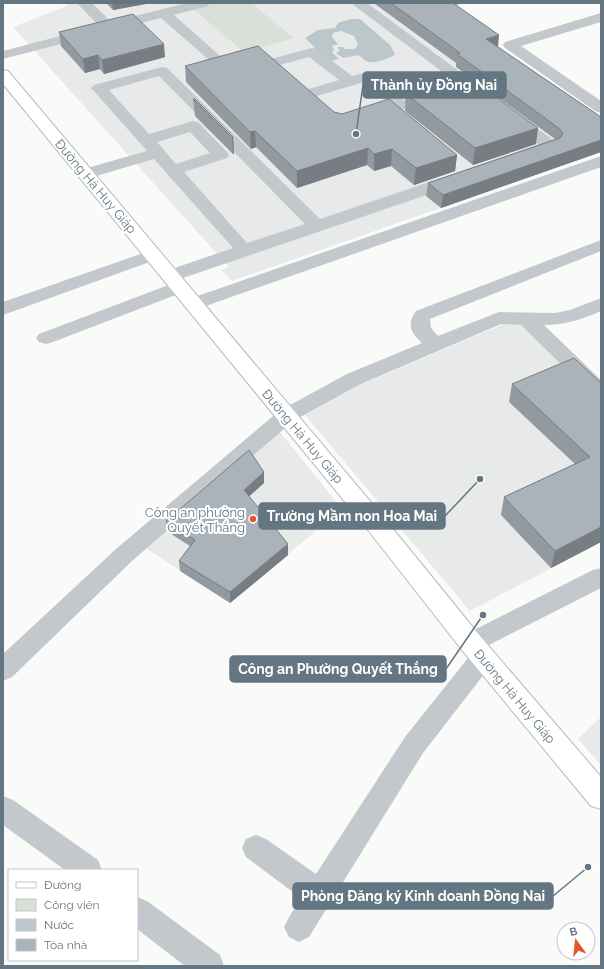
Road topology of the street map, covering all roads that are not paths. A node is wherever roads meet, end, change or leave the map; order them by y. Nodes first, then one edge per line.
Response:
1 (84, 3) edge
2 (203, 3) edge
3 (358, 3) edge
4 (164, 13) junction
5 (601, 17) edge
6 (108, 27) junction
7 (3, 55) edge
8 (208, 70) edge
9 (284, 73) edge
10 (3, 74) edge
11 (350, 82) junction
12 (295, 84) edge
13 (455, 88) junction
14 (307, 94) junction
15 (318, 104) edge
16 (601, 108) edge
17 (398, 111) junction
18 (355, 119) edge
19 (226, 134) junction
20 (146, 140) junction
21 (206, 140) junction
22 (158, 153) junction
23 (514, 158) edge
24 (601, 161) edge
25 (458, 164) dead end
26 (173, 170) junction
27 (86, 174) junction
28 (317, 226) junction
29 (601, 245) edge
30 (244, 250) junction
31 (152, 255) junction
32 (175, 281) junction
33 (474, 295) junction
34 (193, 304) junction
35 (601, 304) edge
36 (3, 309) edge
37 (499, 318) junction
38 (526, 318) junction
39 (46, 338) dead end
40 (435, 344) junction
41 (601, 392) edge
42 (286, 416) junction
43 (601, 577) edge
44 (477, 650) junction
45 (3, 670) edge
46 (601, 797) edge
47 (3, 809) edge
48 (256, 848) dead end
49 (87, 869) edge
50 (319, 894) junction
51 (138, 912) edge
52 (299, 927) dead end
53 (209, 966) edge

1 - 6 street
2 - 4 street
3 - 13 street
4 - 6 street
4 - 8 street
5 - 16 street
6 - 7 street
9 - 11 street
10 - 27 main road, Đường Hà Huy Giáp
11 - 14 street
11 - 17 street
12 - 14 street
13 - 17 street
13 - 23 street
14 - 15 street
17 - 18 street
19 - 20 street
19 - 21 street
19 - 28 street
20 - 21 street
20 - 22 street
21 - 26 street
22 - 26 street
22 - 27 street
24 - 34 street
25 - 28 street
26 - 30 street
27 - 31 main road, Đường Hà Huy Giáp
28 - 30 street
29 - 33 street
30 - 32 street
31 - 32 main road, Đường Hà Huy Giáp
31 - 36 street
32 - 34 main road, Đường Hà Huy Giáp
32 - 39 street
33 - 37 street
33 - 40 street
34 - 42 main road, Đường Hà Huy Giáp
35 - 38 street
37 - 38 street
37 - 40 street
38 - 41 street
40 - 42 street
42 - 44 main road, Đường Hà Huy Giáp
42 - 45 street
43 - 44 street
44 - 46 main road, Đường Hà Huy Giáp
44 - 50 street
47 - 49 street
48 - 50 street
50 - 52 street
51 - 53 street

